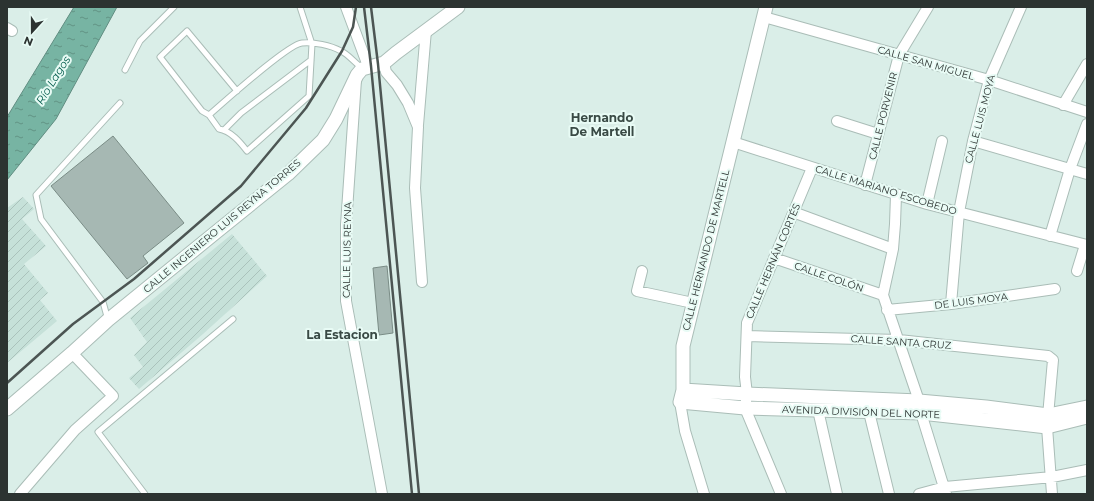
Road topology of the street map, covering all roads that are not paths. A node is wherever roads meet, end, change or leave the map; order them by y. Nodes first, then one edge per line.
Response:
1 (174, 7) edge
2 (300, 7) edge
3 (346, 7) edge
4 (458, 7) edge
5 (928, 7) edge
6 (1021, 7) edge
7 (765, 12) edge
8 (426, 30) junction
9 (312, 44) junction
10 (899, 55) junction
11 (311, 60) junction
12 (384, 63) junction
13 (1087, 64) edge
14 (125, 70) dead end
15 (362, 70) junction
16 (989, 80) junction
17 (237, 91) junction
18 (120, 103) dead end
19 (1063, 105) junction
20 (1087, 112) edge
21 (209, 115) junction
22 (837, 121) dead end
23 (1087, 124) edge
24 (418, 127) junction
25 (224, 130) junction
26 (878, 134) junction
27 (973, 140) junction
28 (942, 141) dead end
29 (733, 142) junction
30 (812, 168) junction
31 (1070, 169) junction
32 (1087, 174) edge
33 (866, 185) junction
34 (896, 195) junction
35 (927, 204) junction
36 (793, 212) junction
37 (959, 212) junction
38 (1050, 236) junction
39 (1086, 245) edge
40 (893, 248) junction
41 (774, 258) junction
42 (642, 271) dead end
43 (1077, 271) dead end
44 (422, 282) dead end
45 (1055, 289) dead end
46 (883, 295) junction
47 (693, 303) junction
48 (951, 304) junction
49 (887, 310) junction
50 (233, 319) dead end
51 (108, 320) junction
52 (747, 336) junction
53 (899, 340) junction
54 (72, 353) junction
55 (747, 394) junction
56 (682, 396) junction
57 (1087, 406) edge
58 (920, 407) junction
59 (745, 408) junction
60 (7, 409) edge
61 (818, 410) junction
62 (869, 412) junction
63 (1087, 417) edge
64 (1047, 421) junction
65 (1087, 470) edge
66 (1052, 477) junction
67 (946, 491) edge
68 (20, 494) edge
69 (145, 494) edge
70 (382, 494) edge
71 (704, 494) edge
72 (781, 494) edge
73 (837, 494) edge
74 (889, 494) edge
75 (919, 494) edge
76 (1052, 494) edge

1 - 14 lane
2 - 9 lane
3 - 15 street, CALLE LUIS REYNA
4 - 8 street
5 - 10 street, CALLE PORVENIR
6 - 16 street, CALLE LUIS MOYA
7 - 10 street, CALLE SAN MIGUEL
7 - 29 street, CALLE HERNANDO DE MARTELL
8 - 12 street
8 - 24 street
9 - 11 lane
9 - 15 lane
9 - 17 lane
10 - 16 street, CALLE SAN MIGUEL
10 - 26 street, CALLE PORVENIR
11 - 25 lane
11 - 25 lane
12 - 15 street
12 - 24 street
13 - 19 street
15 - 51 street, CALLE INGENIERO LUIS REYNA TORRES
15 - 70 street, CALLE LUIS REYNA
16 - 19 street, CALLE SAN MIGUEL
16 - 27 street, CALLE LUIS MOYA
17 - 21 lane
17 - 21 lane
18 - 51 lane
19 - 20 street, CALLE SAN MIGUEL
21 - 25 lane
22 - 26 street
23 - 31 street
24 - 44 street
26 - 33 street, CALLE PORVENIR
27 - 31 street
27 - 37 street, CALLE LUIS MOYA
28 - 35 street
29 - 30 street, CALLE MARIANO ESCOBEDO
29 - 47 street, CALLE HERNANDO DE MARTELL
30 - 33 street, CALLE MARIANO ESCOBEDO
30 - 36 street, CALLE HERNÁN CORTÉS
31 - 32 street
31 - 38 street
33 - 34 street, CALLE MARIANO ESCOBEDO
34 - 35 street, CALLE MARIANO ESCOBEDO
34 - 40 street
35 - 37 street, CALLE MARIANO ESCOBEDO
36 - 40 street
36 - 41 street, CALLE HERNÁN CORTÉS
37 - 38 street, CALLE MARIANO ESCOBEDO
37 - 48 street, CALLE LUIS MOYA
38 - 39 street, CALLE MARIANO ESCOBEDO
39 - 43 street
40 - 46 street
41 - 46 street, CALLE COLÓN
41 - 52 street, CALLE HERNÁN CORTÉS
42 - 47 street
45 - 48 street, DE LUIS MOYA
46 - 49 street
47 - 56 street, CALLE HERNANDO DE MARTELL
48 - 49 street, DE LUIS MOYA
49 - 53 street
50 - 69 lane
51 - 54 street, CALLE INGENIERO LUIS REYNA TORRES
52 - 53 street, CALLE SANTA CRUZ
52 - 55 street, CALLE HERNÁN CORTÉS
53 - 58 street
53 - 64 street, CALLE SANTA CRUZ
54 - 60 street, CALLE INGENIERO LUIS REYNA TORRES
54 - 68 street
55 - 56 street, AVENIDA DIVISIÓN DEL NORTE
55 - 58 street, AVENIDA DIVISIÓN DEL NORTE
55 - 59 street, CALLE HERNÁN CORTÉS
56 - 59 street, AVENIDA DIVISIÓN DEL NORTE
56 - 71 street, CALLE HERNANDO DE MARTELL
57 - 64 street, AVENIDA DIVISIÓN DEL NORTE
58 - 62 street, AVENIDA DIVISIÓN DEL NORTE
58 - 64 street, AVENIDA DIVISIÓN DEL NORTE
58 - 67 street
59 - 61 street, AVENIDA DIVISIÓN DEL NORTE
59 - 72 street
61 - 62 street, AVENIDA DIVISIÓN DEL NORTE
61 - 73 street
62 - 74 street
63 - 64 street, AVENIDA DIVISIÓN DEL NORTE
64 - 66 street
65 - 66 street
66 - 67 street
66 - 76 street
67 - 75 street

